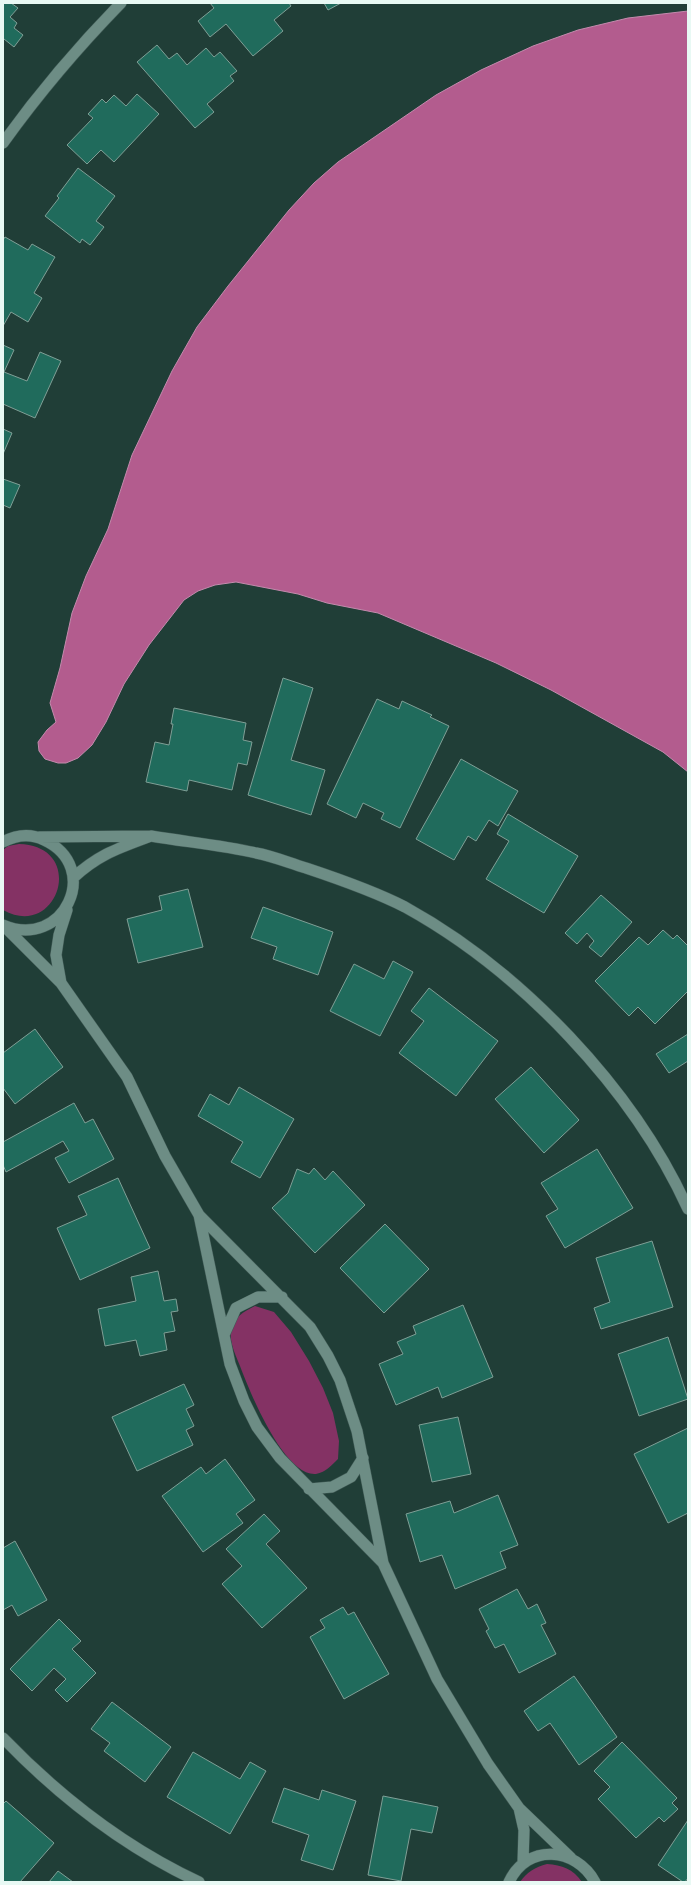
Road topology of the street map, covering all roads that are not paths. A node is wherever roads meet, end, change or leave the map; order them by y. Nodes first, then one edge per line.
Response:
1 (121, 3) edge
2 (3, 143) edge
3 (151, 836) junction
4 (39, 838) junction
5 (3, 841) edge
6 (73, 878) junction
7 (68, 905) junction
8 (3, 926) edge
9 (61, 983) junction
10 (688, 1209) edge
11 (199, 1215) junction
12 (282, 1298) junction
13 (224, 1335) junction
14 (363, 1458) junction
15 (309, 1489) junction
16 (383, 1563) junction
17 (3, 1738) edge
18 (518, 1808) junction
19 (571, 1858) junction
20 (523, 1863) junction
21 (199, 1882) edge
22 (509, 1882) edge
23 (595, 1882) edge

1 - 2 street
3 - 4 street
3 - 6 street
3 - 10 street
4 - 5 street
4 - 6 street
6 - 7 street
7 - 8 street
7 - 9 street
8 - 9 street
9 - 11 street
11 - 12 street
11 - 13 street
12 - 13 street
12 - 14 street
13 - 15 street
14 - 15 street
14 - 16 street
15 - 16 street
16 - 18 street
17 - 21 street
18 - 19 street
18 - 20 street
19 - 20 street
19 - 23 street
20 - 22 street

